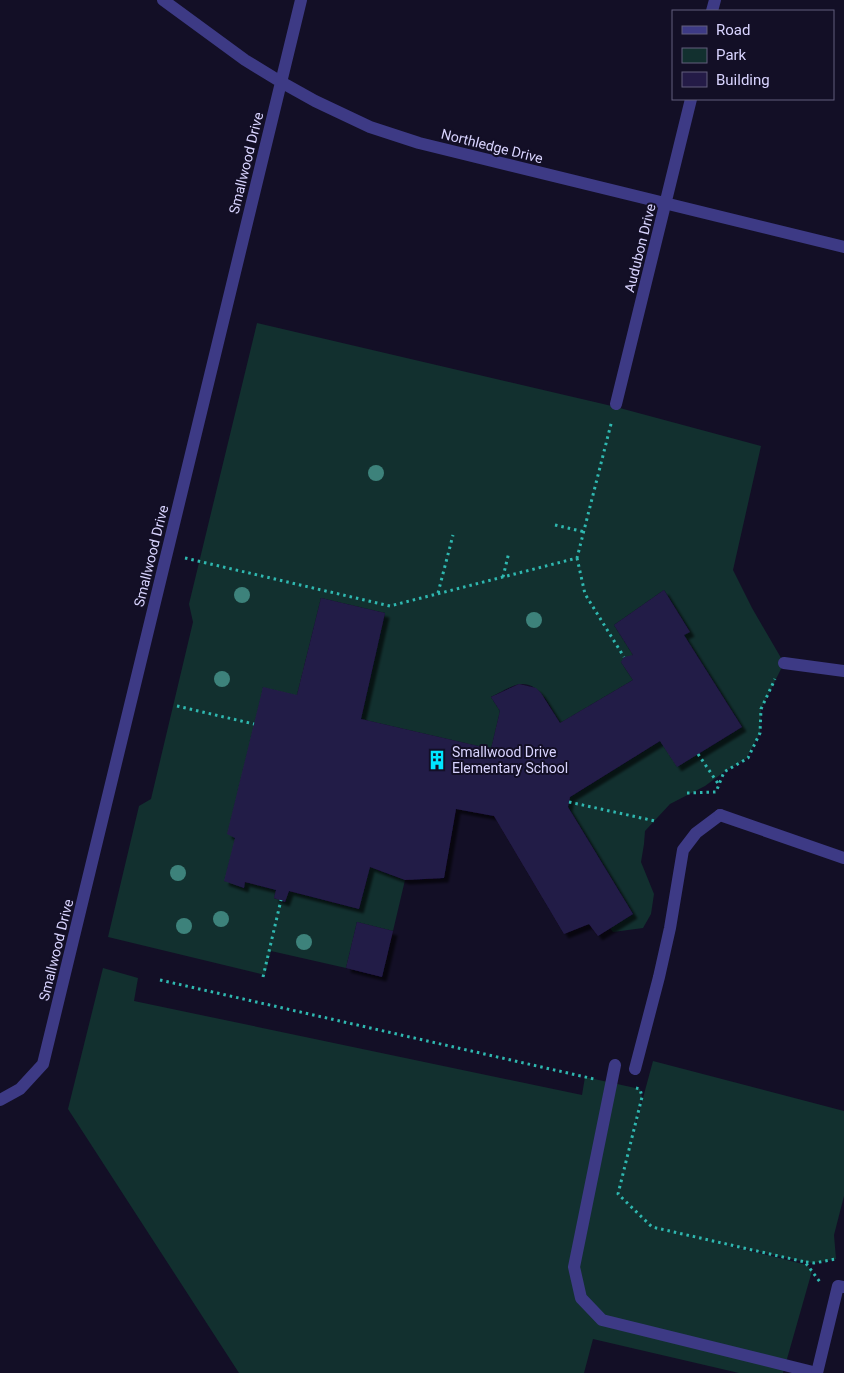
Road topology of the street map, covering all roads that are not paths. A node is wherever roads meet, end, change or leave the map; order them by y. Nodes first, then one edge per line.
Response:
1 (163, 0) edge
2 (301, 0) edge
3 (281, 82) junction
4 (692, 100) edge
5 (666, 204) junction
6 (844, 247) edge
7 (616, 404) road end
8 (784, 663) road end
9 (844, 671) edge
10 (844, 858) edge
11 (615, 1065) dead end
12 (635, 1069) dead end
13 (0, 1100) edge
14 (844, 1287) edge
15 (818, 1373) edge

1 - 3 street, Northledge Drive
2 - 3 street, Smallwood Drive
3 - 5 street, Northledge Drive
3 - 13 street, Smallwood Drive
4 - 5 street, Audubon Drive
5 - 6 street, Northledge Drive
5 - 7 street, Audubon Drive
8 - 9 street
10 - 12 street
11 - 15 street
14 - 15 street

